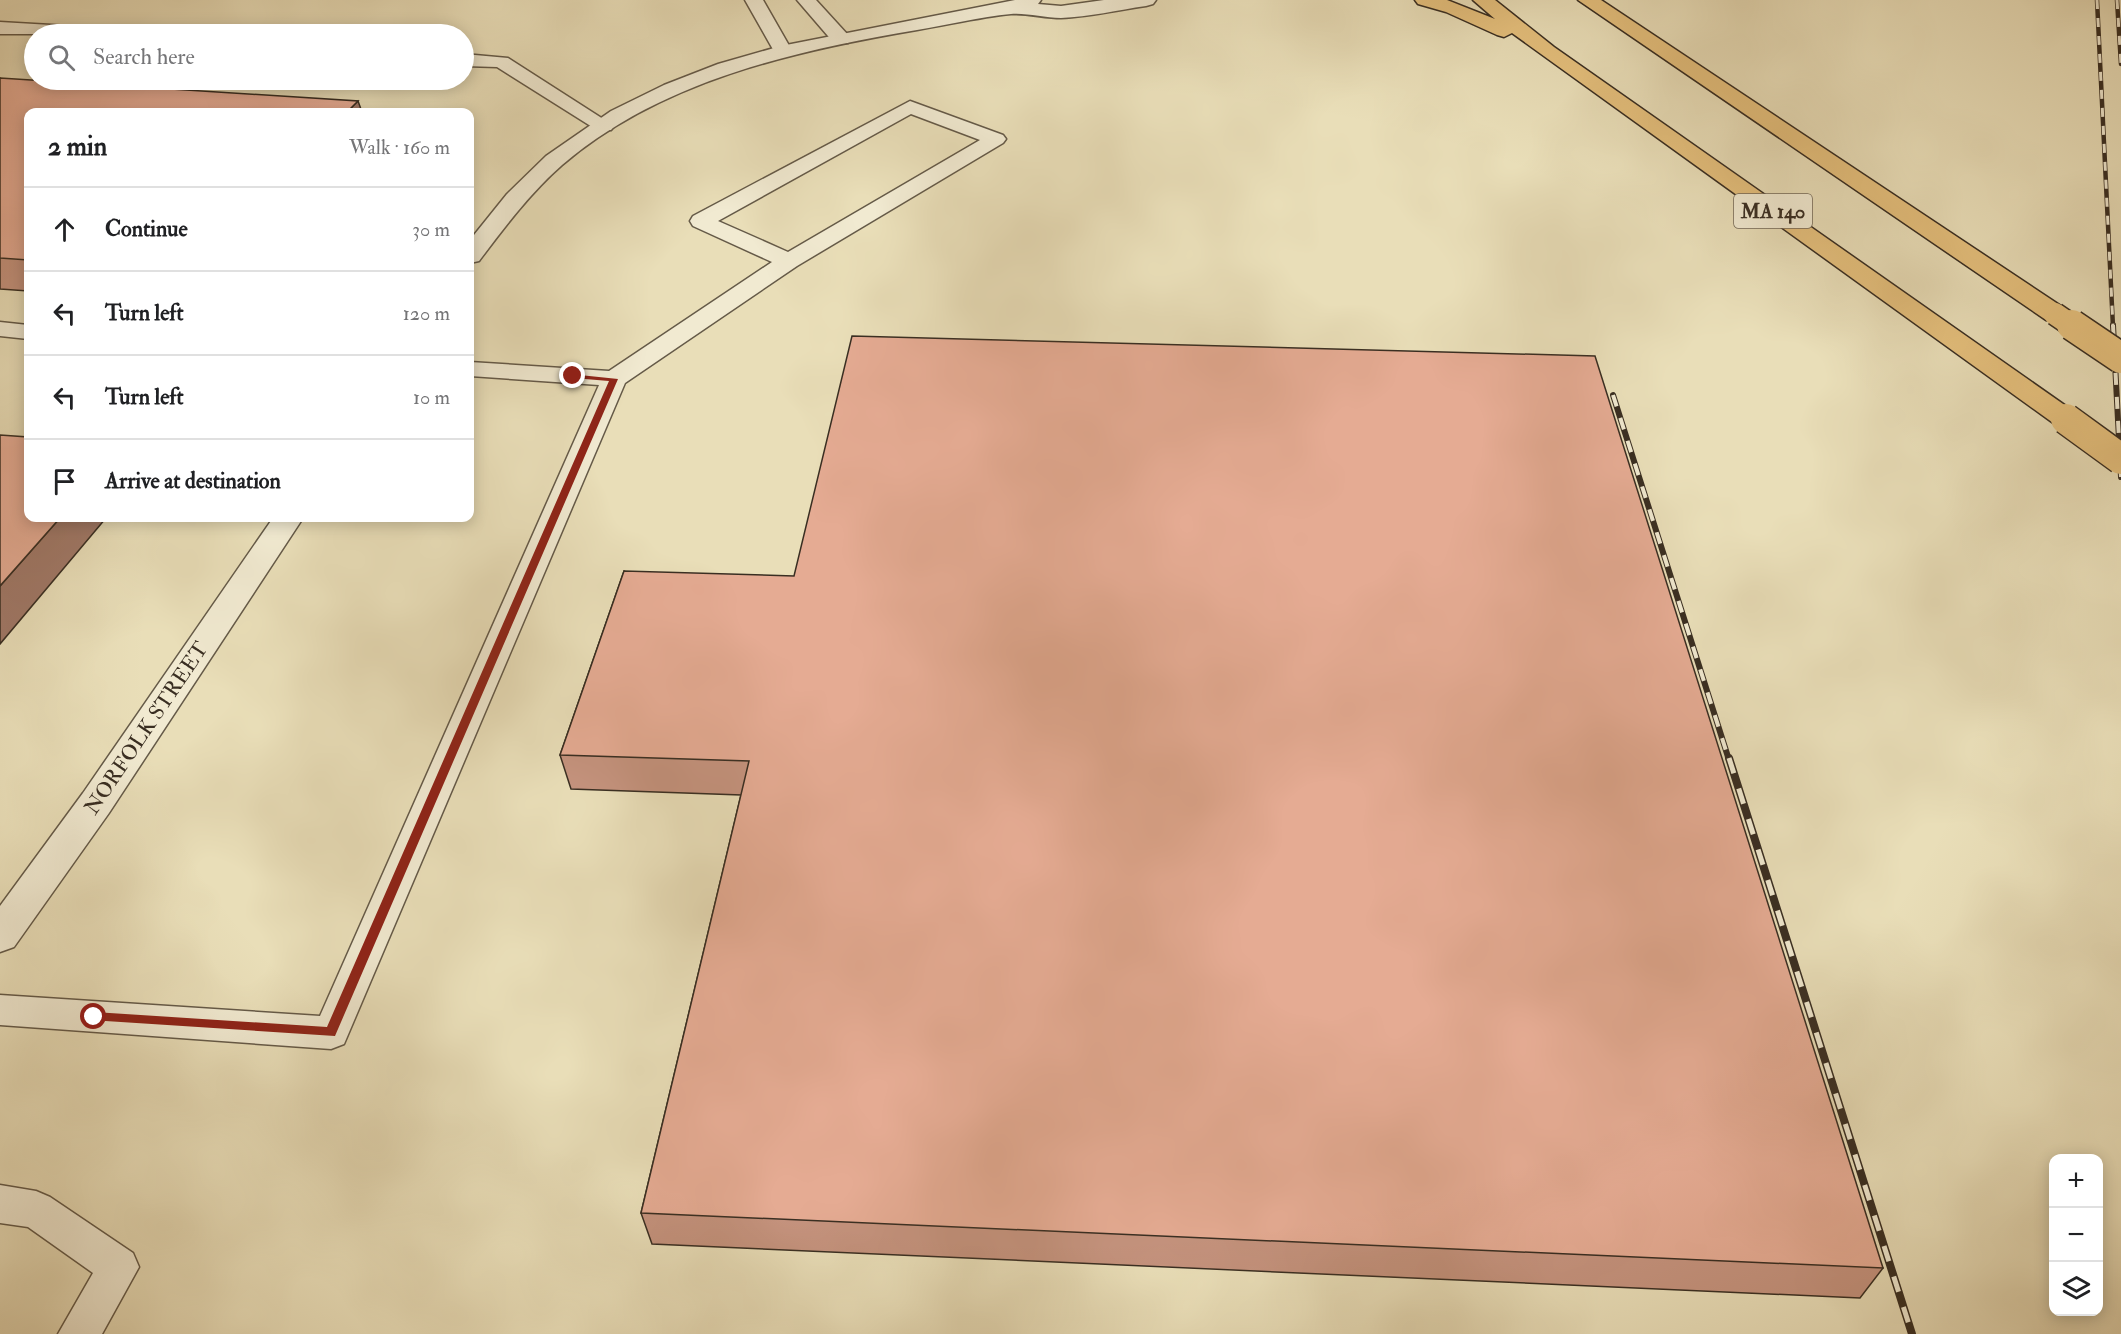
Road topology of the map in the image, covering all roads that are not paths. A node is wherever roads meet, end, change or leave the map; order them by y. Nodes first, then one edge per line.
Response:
1 (754, 0) edge
2 (806, 0) edge
3 (1146, 0) edge
4 (1425, 0) edge
5 (1483, 0) edge
6 (1588, 0) edge
7 (1022, 4) edge
8 (0, 28) edge
9 (24, 29) edge
10 (841, 39) junction
11 (782, 49) junction
12 (1547, 51) junction
13 (474, 61) edge
14 (604, 126) junction
15 (474, 251) edge
16 (789, 261) junction
17 (0, 329) edge
18 (24, 332) edge
19 (2121, 358) edge
20 (474, 369) edge
21 (614, 379) junction
22 (2121, 459) edge
23 (285, 522) edge
24 (0, 936) edge
25 (0, 1010) edge
26 (0, 1204) edge
27 (79, 1334) edge

1 - 11 lane
2 - 10 lane
3 - 7 street
4 - 12 highway
5 - 12 highway, MA 140
6 - 19 highway, bridge
7 - 10 street
8 - 9 lane
10 - 11 street
11 - 14 street
12 - 22 highway, MA 140, bridge
13 - 14 lane
14 - 15 street
16 - 16 lane
16 - 21 lane
17 - 18 lane
20 - 21 lane
21 - 25 lane
23 - 24 street, NORFOLK STREET
26 - 27 lane

